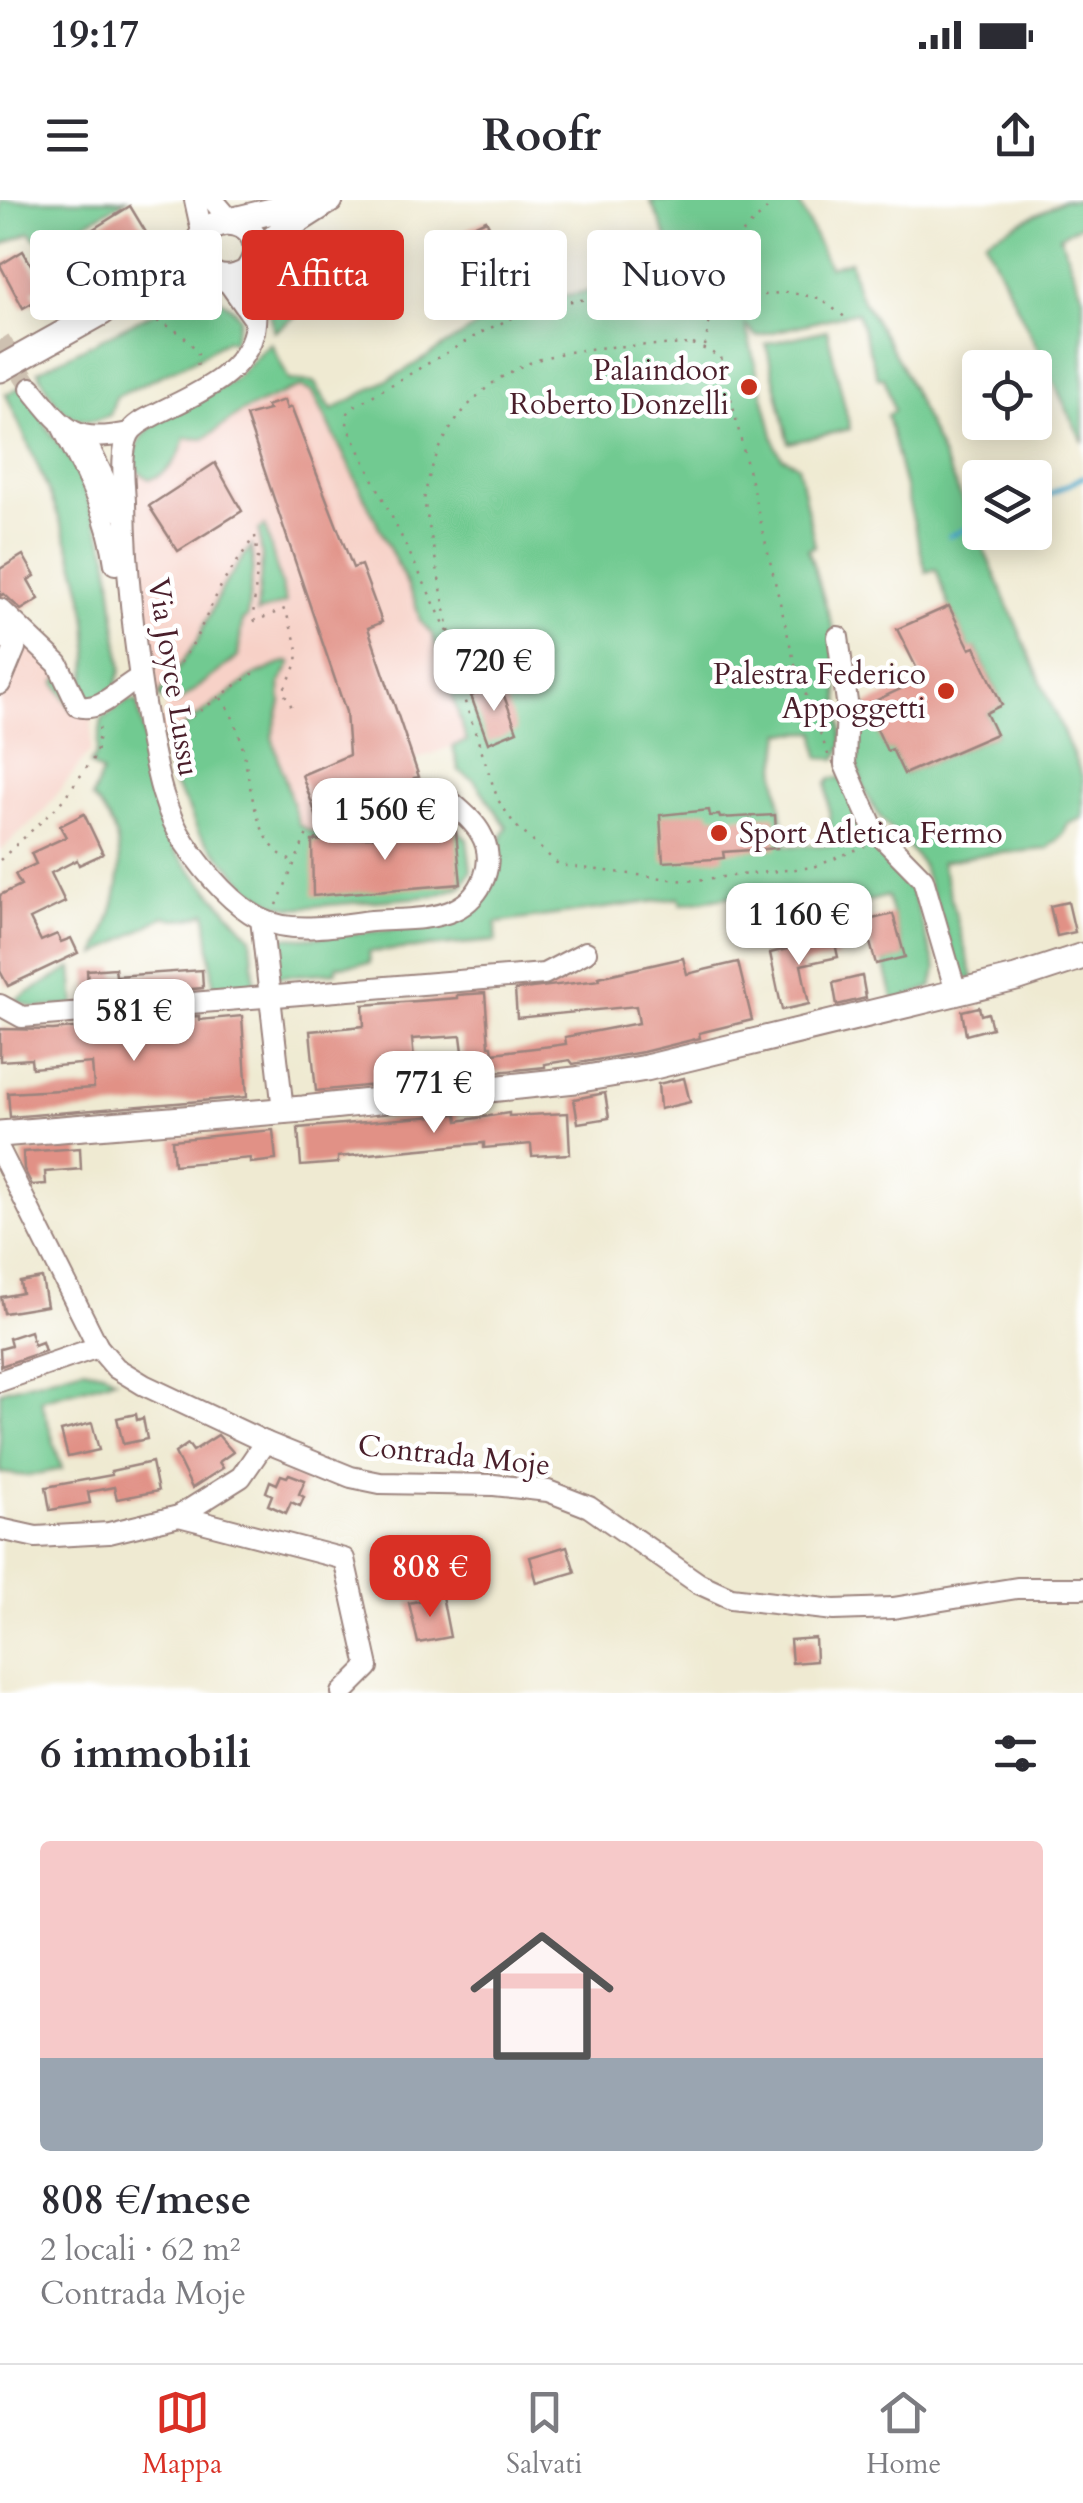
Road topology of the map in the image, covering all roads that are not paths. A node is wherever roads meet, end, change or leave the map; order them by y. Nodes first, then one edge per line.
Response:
1 (195, 200) edge
2 (298, 200) edge
3 (330, 200) edge
4 (225, 213) edge
5 (199, 230) edge
6 (206, 230) edge
7 (250, 230) edge
8 (283, 230) edge
9 (222, 282) edge
10 (242, 305) edge
11 (88, 320) edge
12 (255, 320) edge
13 (0, 369) edge
14 (32, 388) tunnel mouth
15 (69, 431) junction
16 (130, 433) junction
17 (125, 522) junction
18 (128, 603) junction
19 (0, 609) edge
20 (0, 628) edge
21 (838, 637) dead end
22 (148, 683) junction
23 (0, 684) edge
24 (450, 800) dead end
25 (269, 913) junction
26 (586, 952) dead end
27 (1083, 956) edge
28 (956, 992) junction
29 (269, 998) junction
30 (0, 1005) edge
31 (283, 1110) junction
32 (0, 1134) edge
33 (0, 1151) edge
34 (98, 1347) junction
35 (0, 1381) edge
36 (264, 1442) junction
37 (179, 1516) junction
38 (0, 1529) edge
39 (1083, 1588) edge
40 (342, 1693) edge

1 - 5 street
2 - 4 main road
3 - 8 main road
4 - 6 main road
4 - 7 main road
9 - 10 street
11 - 13 main road
12 - 16 street
14 - 15 street
15 - 16 street
15 - 17 street
15 - 18 street
16 - 17 street, Via Joyce Lussu
17 - 18 street, Via Joyce Lussu
18 - 22 street, Via Joyce Lussu
19 - 22 street
20 - 23 street
21 - 28 street
22 - 25 street, Via Joyce Lussu
24 - 25 street, Via Joyce Lussu
25 - 29 street
26 - 29 street
27 - 28 main road
28 - 31 main road
29 - 30 street
29 - 31 street
31 - 32 main road
33 - 34 street, Contrada Moje
34 - 35 street
34 - 36 street, Contrada Moje
36 - 37 street
36 - 39 street, Contrada Moje
37 - 38 street
37 - 40 street

